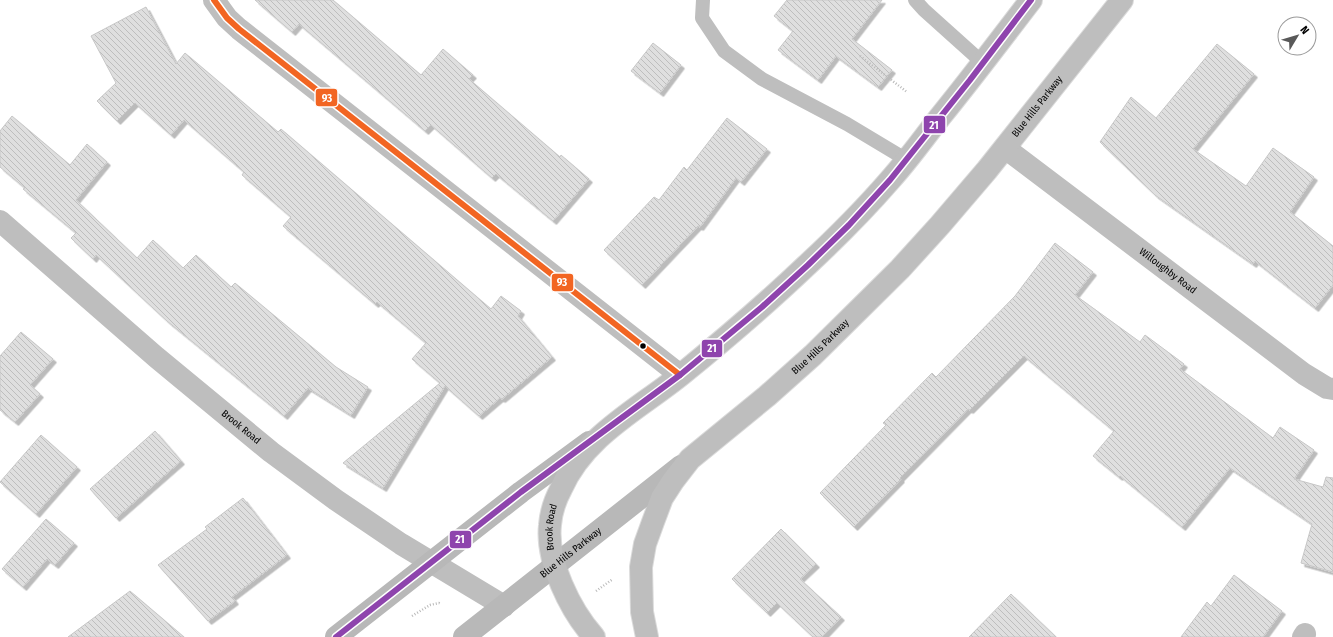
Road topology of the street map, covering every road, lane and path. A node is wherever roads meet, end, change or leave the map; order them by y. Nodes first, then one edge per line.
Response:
1 (214, 0) edge
2 (703, 0) edge
3 (915, 0) edge
4 (1031, 0) edge
5 (1122, 0) edge
6 (860, 56) dead end
7 (983, 63) junction
8 (907, 92) dead end
9 (1005, 148) junction
10 (907, 160) junction
11 (0, 220) edge
12 (680, 375) junction
13 (1333, 389) edge
14 (611, 426) junction
15 (690, 459) junction
16 (432, 562) junction
17 (555, 566) junction
18 (615, 578) dead end
19 (590, 594) dead end
20 (444, 605) dead end
21 (504, 606) junction
22 (408, 619) dead end
23 (336, 637) edge
24 (464, 637) edge
25 (594, 637) edge
26 (648, 637) edge

1 - 12 main road
2 - 10 lane
3 - 7 lane
4 - 7 main road
5 - 9 main road, Blue Hills Parkway
6 - 8 path
7 - 10 main road
9 - 13 main road, Willoughby Road
9 - 15 main road, Blue Hills Parkway
10 - 12 main road
11 - 16 main road, Brook Road
12 - 14 main road
14 - 16 main road
14 - 17 main road, Brook Road
15 - 17 main road, Blue Hills Parkway
15 - 26 main road
16 - 21 main road, Brook Road
16 - 23 main road
17 - 21 main road, Blue Hills Parkway
17 - 25 main road, Brook Road
18 - 19 path
20 - 22 path
21 - 24 main road, Blue Hills Parkway

